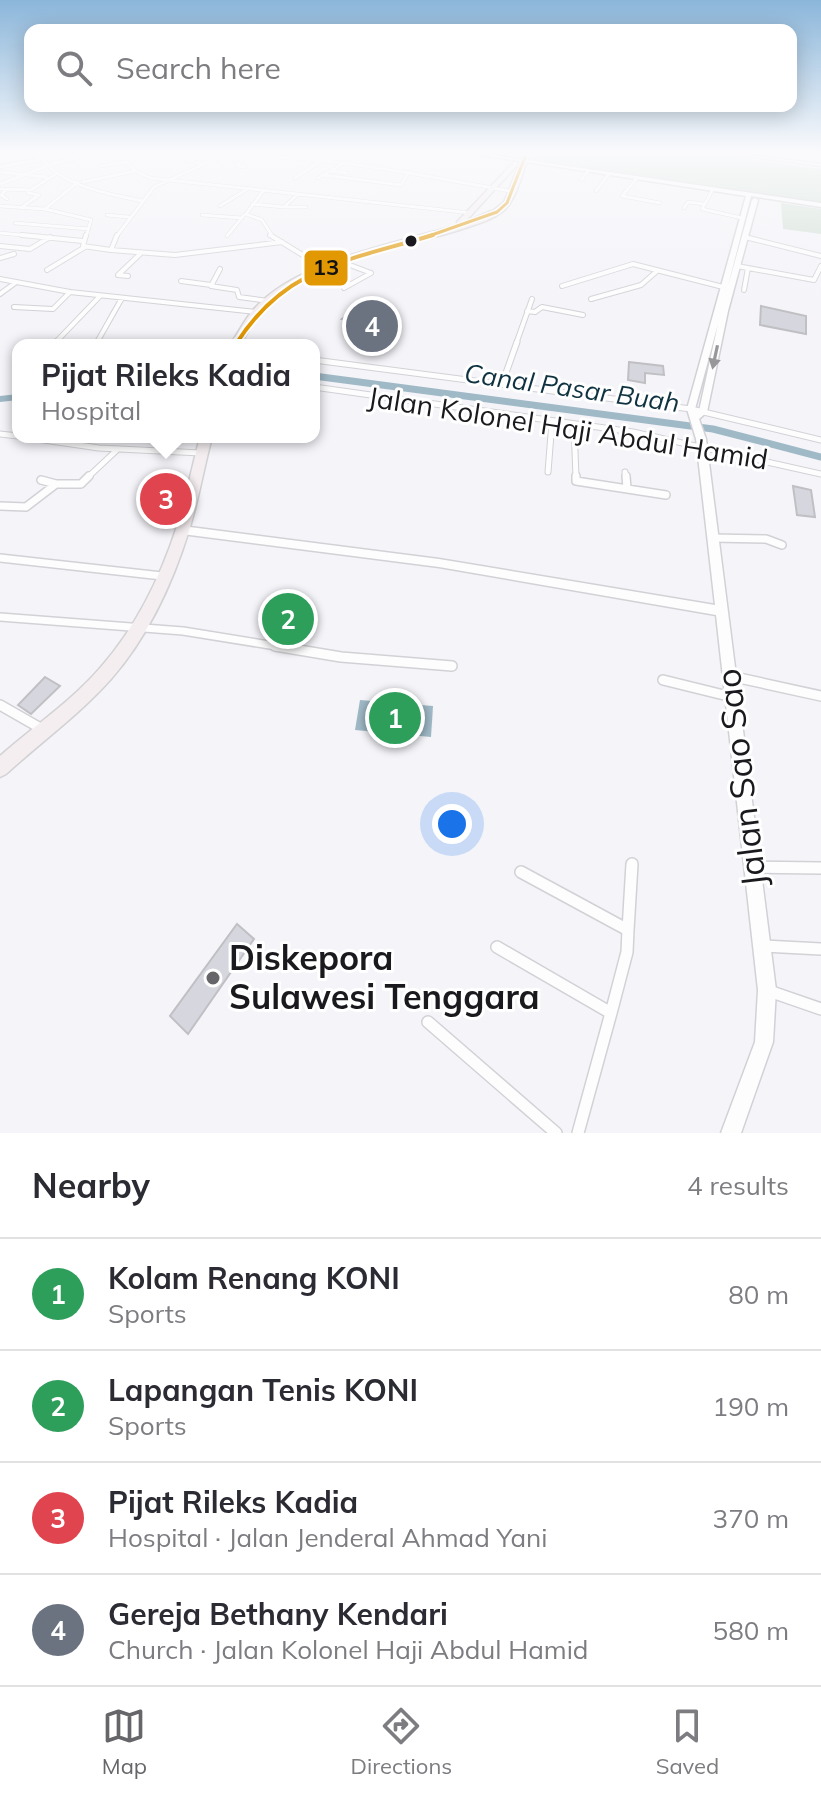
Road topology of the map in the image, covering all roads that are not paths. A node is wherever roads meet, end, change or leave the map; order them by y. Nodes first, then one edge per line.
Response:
1 (704, 204) edge
2 (25, 205) edge
3 (50, 205) edge
4 (139, 205) edge
5 (251, 205) edge
6 (262, 205) edge
7 (287, 205) edge
8 (412, 205) edge
9 (479, 205) edge
10 (505, 205) edge
11 (686, 205) edge
12 (748, 205) edge
13 (750, 205) edge
14 (0, 206) edge
15 (22, 207) junction
16 (285, 207) junction
17 (306, 207) dead end
18 (684, 208) dead end
19 (45, 209) junction
20 (107, 215) dead end
21 (202, 215) dead end
22 (244, 216) junction
23 (128, 217) junction
24 (742, 218) junction
25 (465, 219) junction
26 (15, 223) dead end
27 (89, 229) junction
28 (1, 234) edge
29 (227, 236) dead end
30 (51, 237) junction
31 (745, 237) junction
32 (282, 242) junction
33 (84, 244) junction
34 (0, 246) edge
35 (111, 250) junction
36 (141, 253) junction
37 (14, 254) dead end
38 (821, 256) edge
39 (0, 258) edge
40 (342, 262) junction
41 (737, 266) junction
42 (821, 266) edge
43 (324, 268) junction
44 (748, 268) junction
45 (220, 269) dead end
46 (47, 270) dead end
47 (657, 271) junction
48 (128, 276) dead end
49 (814, 280) junction
50 (1, 281) edge
51 (181, 281) dead end
52 (821, 282) edge
53 (15, 283) junction
54 (211, 285) junction
55 (562, 286) dead end
56 (723, 287) junction
57 (344, 288) dead end
58 (744, 290) dead end
59 (70, 292) junction
60 (0, 294) edge
61 (100, 296) junction
62 (122, 298) junction
63 (532, 299) dead end
64 (591, 299) dead end
65 (268, 301) junction
66 (14, 307) dead end
67 (527, 311) junction
68 (256, 312) junction
69 (583, 315) dead end
70 (512, 318) dead end
71 (524, 319) junction
72 (59, 339) edge
73 (98, 339) edge
74 (238, 339) edge
75 (320, 361) edge
76 (502, 384) junction
77 (320, 388) edge
78 (697, 413) junction
79 (552, 421) junction
80 (574, 424) junction
81 (821, 440) edge
82 (701, 442) junction
83 (77, 443) edge
84 (204, 443) edge
85 (118, 449) junction
86 (201, 453) junction
87 (548, 472) dead end
88 (625, 472) dead end
89 (821, 474) edge
90 (41, 480) dead end
91 (56, 484) junction
92 (627, 488) junction
93 (666, 495) dead end
94 (0, 506) edge
95 (182, 530) junction
96 (713, 538) junction
97 (782, 545) dead end
98 (0, 558) edge
99 (162, 576) junction
100 (720, 611) junction
101 (0, 617) edge
102 (137, 627) junction
103 (452, 666) dead end
104 (730, 676) junction
105 (663, 680) dead end
106 (821, 696) edge
107 (732, 697) junction
108 (0, 705) edge
109 (42, 729) junction
110 (0, 768) edge
111 (632, 864) dead end
112 (750, 867) junction
113 (821, 868) edge
114 (521, 872) dead end
115 (628, 930) junction
116 (762, 946) junction
117 (497, 947) dead end
118 (821, 949) edge
119 (767, 990) junction
120 (821, 1009) edge
121 (611, 1013) junction
122 (428, 1022) dead end
123 (556, 1133) edge
124 (578, 1133) edge
125 (731, 1133) edge

1 - 24 street
2 - 15 street
3 - 19 street
4 - 23 street
5 - 22 street
6 - 16 street
7 - 16 street
8 - 25 street
9 - 25 highway
10 - 25 highway
11 - 18 street
12 - 24 street, Jalan Sao Sao
13 - 31 street, Jalan Sao Sao
14 - 15 street
15 - 19 street
16 - 17 street
19 - 27 street
20 - 23 street
21 - 22 street
22 - 29 street
22 - 32 street
23 - 35 street
24 - 56 street, Jalan Sao Sao
25 - 40 highway
26 - 27 street
27 - 33 street
28 - 30 street
30 - 33 street
30 - 34 street
31 - 38 street
31 - 41 street, Jalan Sao Sao
32 - 36 street
32 - 43 street
33 - 35 street
33 - 46 street
35 - 36 street
36 - 48 street
37 - 39 street
40 - 43 highway
40 - 57 street
41 - 44 street
41 -> 78 street, Jalan Sao Sao
42 - 49 street
43 - 65 highway
44 - 49 street
44 - 58 street
45 - 54 street
47 - 55 street
47 - 56 street
47 - 64 street
49 - 52 street
50 - 53 street
51 - 54 street
53 - 59 street
53 - 60 street
54 - 65 street
56 - 78 street, Jalan Sao Sao
59 - 61 street
59 - 66 street
61 - 62 street
61 - 72 street
62 - 68 street
62 - 73 street
63 - 67 street
65 - 68 highway
67 - 69 street
67 - 71 street
68 - 74 highway
70 - 71 street
71 - 76 street
75 - 76 street
76 - 78 street
77 - 79 street, Jalan Kolonel Haji Abdul Hamid
78 - 81 street
78 - 82 street, Jalan Sao Sao
79 - 80 street, Jalan Kolonel Haji Abdul Hamid
79 - 87 street
80 - 82 street, Jalan Kolonel Haji Abdul Hamid
80 - 92 street
82 - 89 street, Jalan Kolonel Haji Abdul Hamid
82 - 96 street, Jalan Sao Sao
83 - 85 street
84 - 86 highway
85 - 86 street
85 - 91 street
86 - 95 highway
88 - 92 street
90 - 91 street
91 - 94 street
92 - 93 street
95 - 99 highway
95 - 100 street
96 - 97 street
96 - 100 street, Jalan Sao Sao
98 - 99 street
99 - 102 highway
100 - 104 street, Jalan Sao Sao
101 - 102 street
102 - 103 street
102 - 109 highway
104 - 106 street
104 - 107 street, Jalan Sao Sao
105 - 107 street
107 - 112 street, Jalan Sao Sao
108 - 109 street
109 - 110 highway
111 - 115 street
112 - 113 street
112 - 116 street, Jalan Sao Sao
114 - 115 street
115 - 121 street
116 - 118 street
116 - 119 street, Jalan Sao Sao
117 - 121 street
119 - 120 street
119 - 125 street, Jalan Sao Sao
121 - 124 street
122 - 123 street

